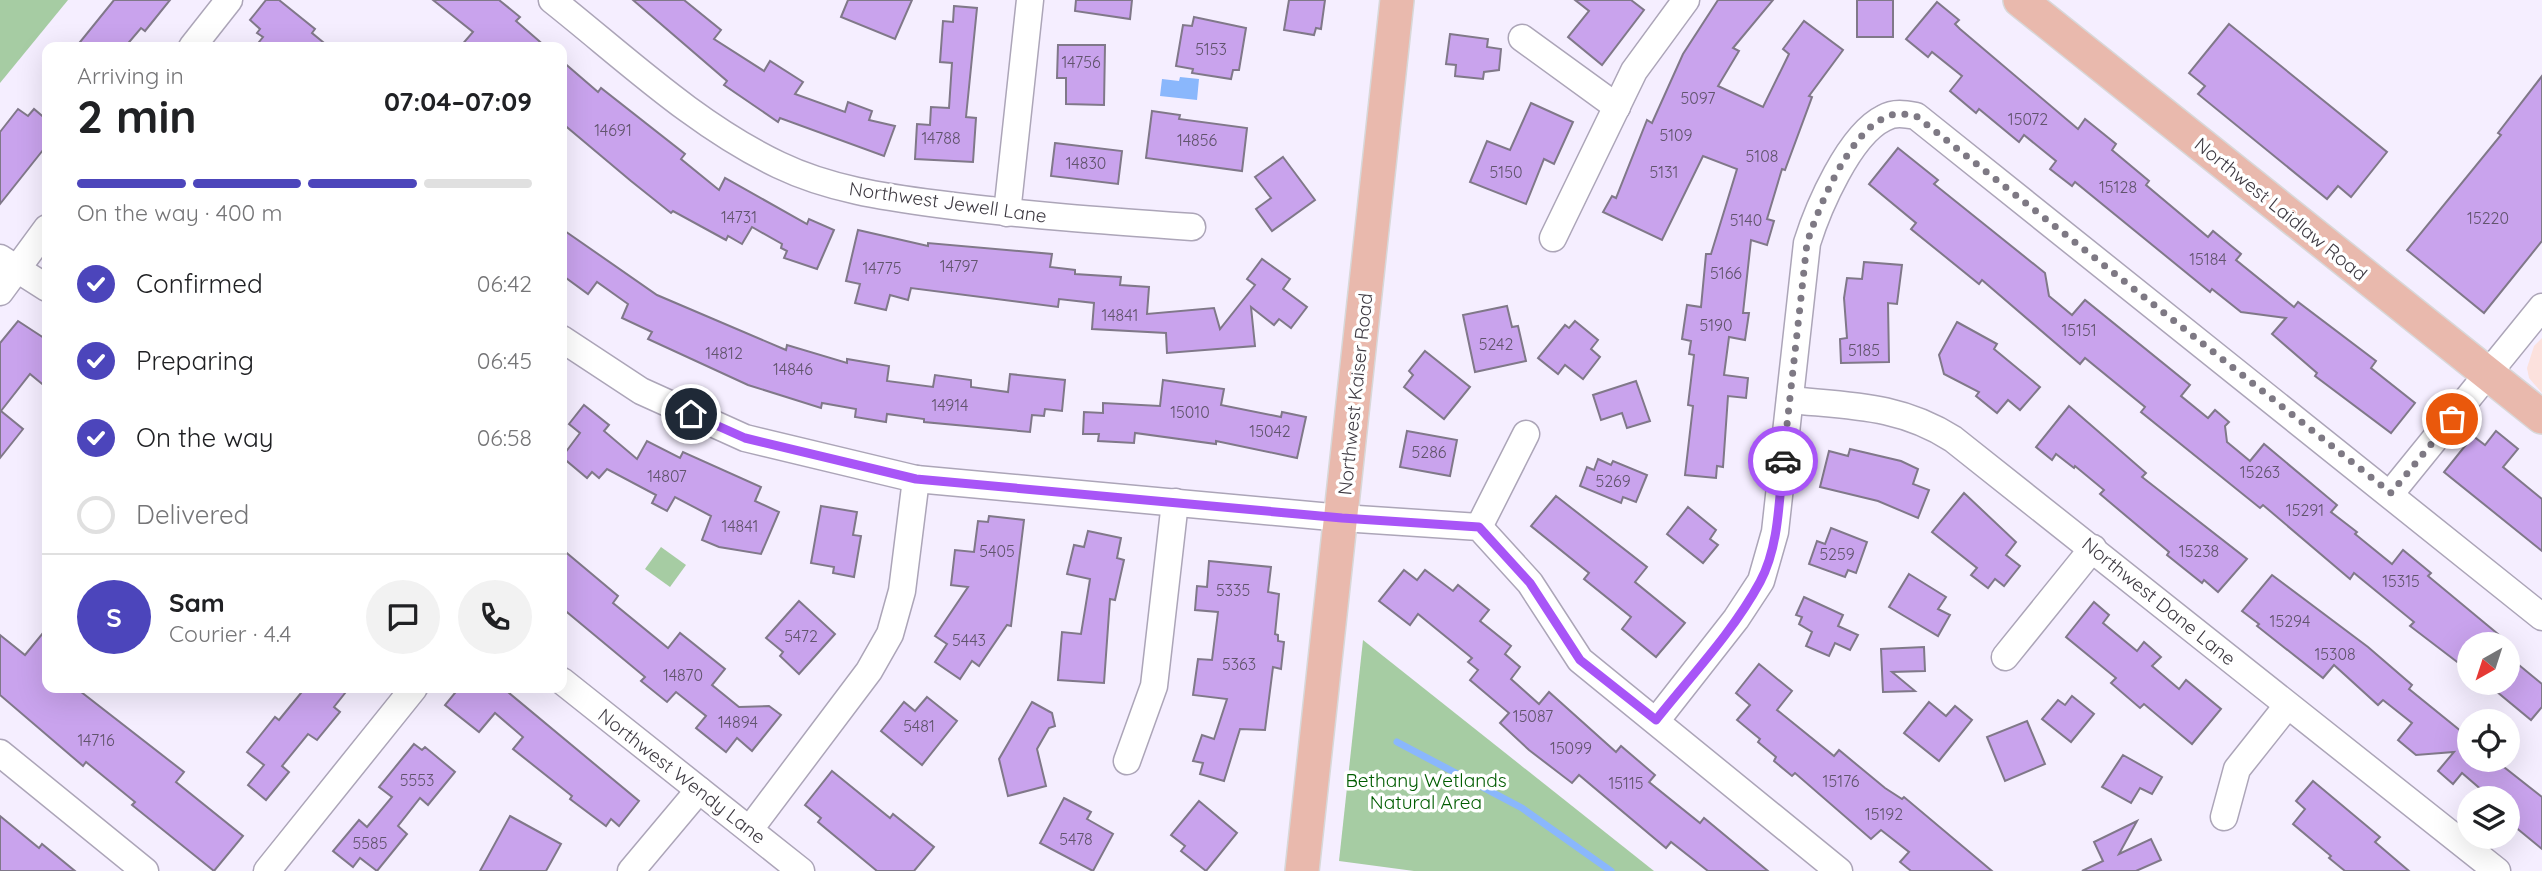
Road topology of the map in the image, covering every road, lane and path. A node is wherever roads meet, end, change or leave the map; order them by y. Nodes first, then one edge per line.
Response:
1 (229, 0) edge
2 (552, 0) edge
3 (1030, 0) edge
4 (1397, 0) edge
5 (1686, 0) edge
6 (2020, 0) edge
7 (1522, 38) dead end
8 (198, 42) edge
9 (1616, 107) junction
10 (1007, 214) junction
11 (1192, 227) dead end
12 (42, 232) edge
13 (1553, 238) dead end
14 (8, 263) edge
15 (42, 285) edge
16 (0, 292) edge
17 (2542, 307) edge
18 (567, 343) edge
19 (2488, 374) junction
20 (1790, 400) junction
21 (2542, 417) edge
22 (1526, 434) dead end
23 (916, 479) junction
24 (2391, 493) junction
25 (1175, 502) junction
26 (1342, 518) junction
27 (1479, 527) junction
28 (2093, 548) junction
29 (2542, 617) edge
30 (2005, 657) dead end
31 (567, 685) edge
32 (410, 693) edge
33 (2287, 706) junction
34 (1656, 720) junction
35 (0, 753) edge
36 (1127, 761) dead end
37 (699, 790) junction
38 (2224, 817) dead end
39 (750, 829) junction
40 (145, 871) edge
41 (267, 871) edge
42 (631, 871) edge
43 (802, 871) edge
44 (1302, 871) edge
45 (1839, 871) edge
46 (2497, 871) edge

1 - 8 street
2 - 10 street, Northwest Jewell Lane
3 - 10 street
4 - 26 main road, Northwest Kaiser Road
5 - 9 street
6 - 19 main road, Northwest Laidlaw Road
7 - 9 street
9 - 13 street
10 - 11 street, Northwest Jewell Lane
12 - 14 street
14 - 15 street
14 - 16 street
17 - 19 street
18 - 23 street
19 - 21 main road, Northwest Laidlaw Road
19 - 24 street
20 - 24 street
20 - 28 street, Northwest Dane Lane
20 - 34 street
22 - 27 street
23 - 25 street
23 - 39 street
24 - 29 street
25 - 26 street
25 - 36 street
26 - 27 street
26 - 44 main road, Northwest Kaiser Road
27 - 34 street
28 - 30 street
28 - 33 street, Northwest Dane Lane
31 - 37 street, Northwest Wendy Lane
32 - 41 street
33 - 38 street
33 - 46 street, Northwest Dane Lane
34 - 45 street
35 - 40 street
37 - 39 street, Northwest Wendy Lane
37 - 42 street
39 - 43 street, Northwest Wendy Lane

